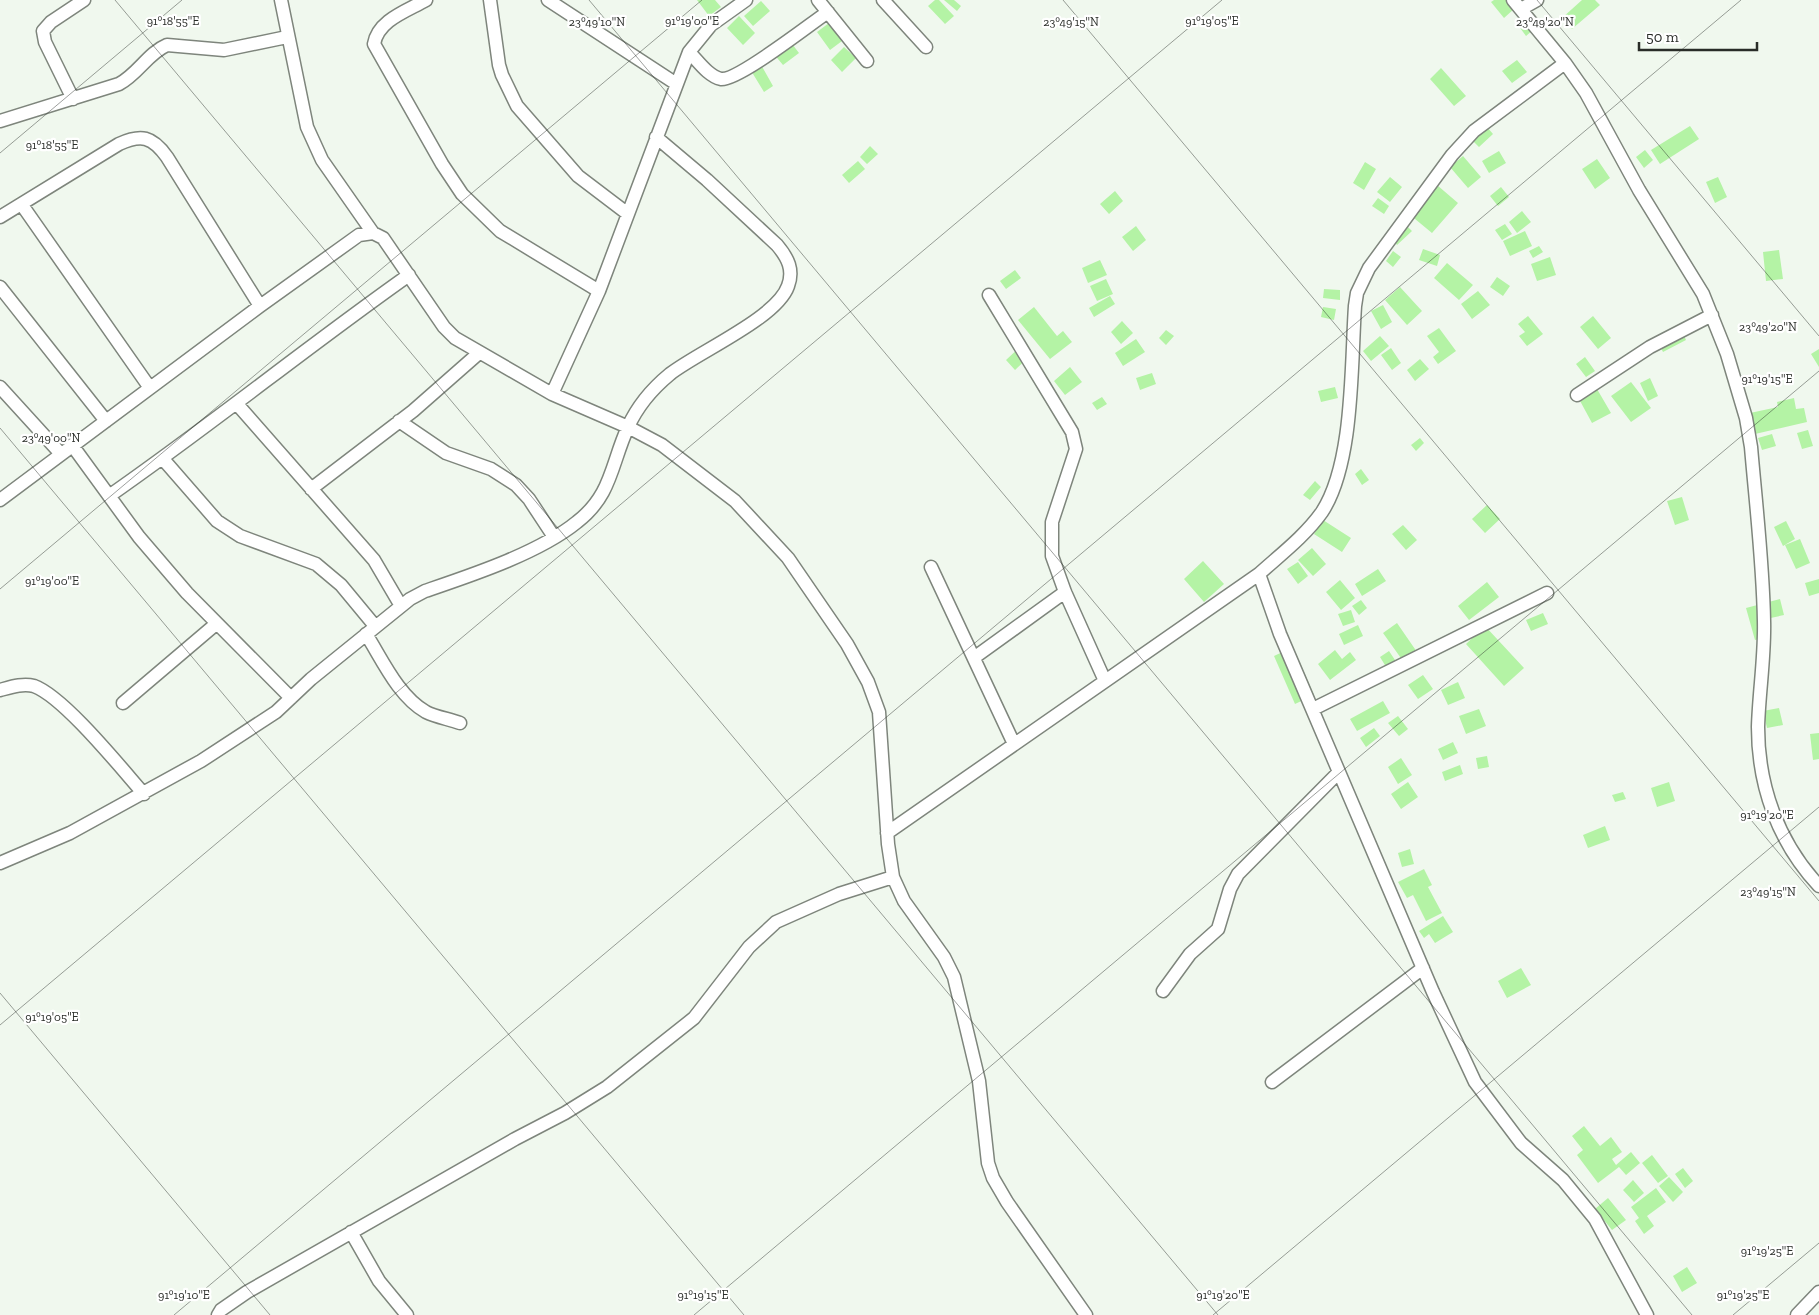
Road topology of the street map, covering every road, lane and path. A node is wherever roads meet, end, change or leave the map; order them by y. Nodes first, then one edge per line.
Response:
1 (84, 0) edge
2 (281, 0) edge
3 (426, 0) edge
4 (490, 0) edge
5 (548, 0) edge
6 (746, 0) edge
7 (818, 0) edge
8 (883, 0) edge
9 (1537, 0) edge
10 (1517, 5) edge
11 (828, 12) junction
12 (287, 37) junction
13 (926, 47) dead end
14 (689, 52) junction
15 (867, 62) dead end
16 (1565, 63) junction
17 (675, 83) junction
18 (73, 98) junction
19 (0, 121) edge
20 (656, 137) junction
21 (22, 205) junction
22 (628, 214) junction
23 (0, 218) edge
24 (373, 233) junction
25 (408, 275) junction
26 (0, 287) edge
27 (599, 290) junction
28 (989, 295) dead end
29 (260, 306) junction
30 (1712, 316) junction
31 (479, 353) junction
32 (0, 387) edge
33 (150, 388) junction
34 (552, 394) junction
35 (1577, 395) dead end
36 (237, 404) junction
37 (106, 421) junction
38 (399, 421) junction
39 (628, 427) junction
40 (72, 445) junction
41 (61, 454) junction
42 (163, 459) junction
43 (310, 489) junction
44 (109, 496) junction
45 (0, 500) edge
46 (554, 537) junction
47 (931, 567) dead end
48 (1259, 574) junction
49 (1065, 592) junction
50 (1547, 593) dead end
51 (401, 606) junction
52 (216, 624) junction
53 (370, 630) junction
54 (975, 657) junction
55 (1106, 681) junction
56 (0, 690) edge
57 (291, 698) junction
58 (123, 703) dead end
59 (1313, 709) junction
60 (460, 723) dead end
61 (1014, 744) junction
62 (1339, 772) junction
63 (144, 794) junction
64 (887, 832) junction
65 (1, 860) edge
66 (893, 877) junction
67 (1819, 886) edge
68 (1423, 968) junction
69 (1163, 992) dead end
70 (1272, 1082) dead end
71 (351, 1232) junction
72 (1816, 1301) edge
73 (218, 1315) edge
74 (407, 1315) edge
75 (1086, 1315) edge
76 (1647, 1315) edge
77 (1797, 1315) edge

1 - 18 street
2 - 12 street
3 - 27 street
4 - 22 street
5 - 17 street
6 - 14 street
7 - 11 street
8 - 13 street
9 - 10 street
10 - 16 street
11 - 14 street
11 - 15 street
12 - 18 street
12 - 24 street
14 - 17 street
16 - 30 street
16 - 48 street
17 - 20 street
18 - 19 street
20 - 22 street
20 - 39 street
21 - 23 street
21 - 29 street
21 - 33 street
22 - 27 street
24 - 25 street
24 - 29 street
25 - 31 street
25 - 36 street
26 - 37 street
27 - 34 street
28 - 49 street
29 - 33 street
30 - 35 street
30 - 67 street
31 - 34 street
31 - 38 street
32 - 41 street
33 - 37 street
34 - 39 street
36 - 42 street
36 - 43 street
37 - 40 street
38 - 43 street
38 - 46 street
39 - 46 street
39 - 64 street
40 - 41 street
40 - 44 street
41 - 45 street
42 - 44 street
42 - 53 street
43 - 51 street
44 - 52 street
46 - 51 street
47 - 54 street
48 - 55 street
48 - 59 street
49 - 54 street
49 - 55 street
50 - 59 street
51 - 53 street
52 - 57 street
52 - 58 street
53 - 57 street
53 - 60 street
54 - 61 street
55 - 61 street
56 - 63 street
57 - 63 street
59 - 62 street
61 - 64 street
62 - 68 street
62 - 69 street
63 - 65 street
64 - 66 street
66 - 71 street
66 - 75 street
68 - 70 street
68 - 76 street
71 - 73 street
71 - 74 street
72 - 77 street

